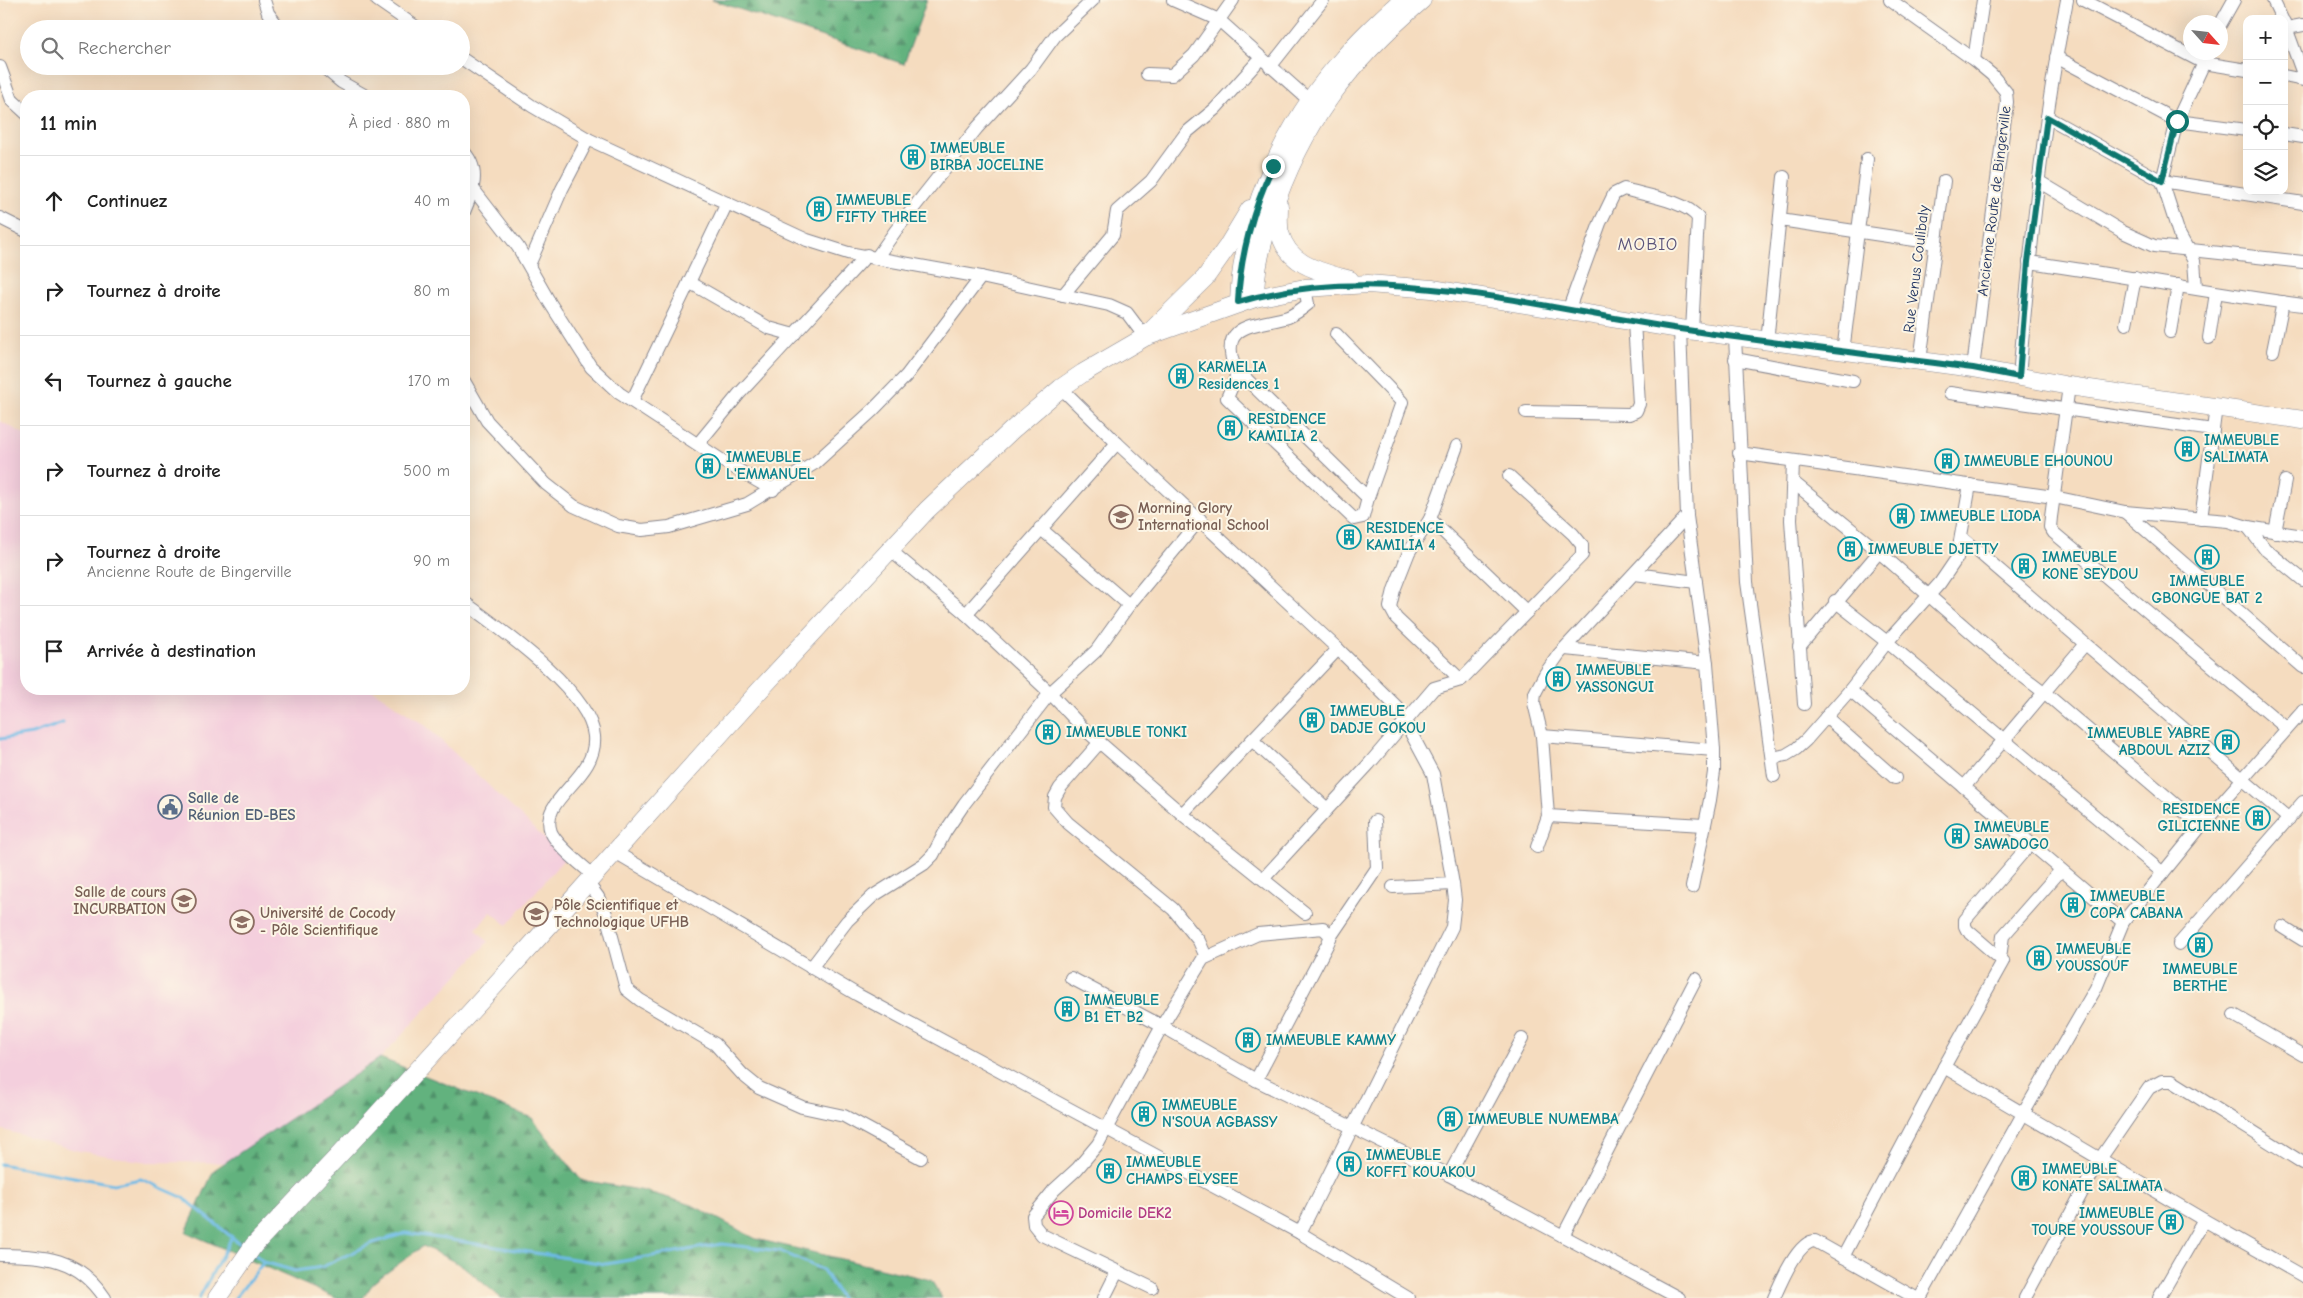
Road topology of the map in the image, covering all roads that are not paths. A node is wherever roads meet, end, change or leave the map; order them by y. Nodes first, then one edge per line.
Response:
1 (264, 0) edge
2 (377, 0) edge
3 (1093, 0) edge
4 (1173, 0) edge
5 (1233, 0) edge
6 (1323, 0) edge
7 (1402, 0) edge
8 (1422, 0) edge
9 (1890, 0) edge
10 (1983, 0) edge
11 (2067, 0) edge
12 (2083, 0) edge
13 (2234, 0) edge
14 (2273, 0) edge
15 (2226, 15) edge
16 (2281, 15) edge
17 (273, 20) edge
18 (406, 20) edge
19 (1219, 20) junction
20 (2288, 23) edge
21 (2303, 25) edge
22 (2288, 32) edge
23 (2183, 47) edge
24 (2056, 57) junction
25 (1974, 60) junction
26 (2205, 60) edge
27 (2213, 60) edge
28 (1266, 62) junction
29 (470, 64) edge
30 (0, 67) edge
31 (2243, 69) edge
32 (1147, 74) dead end
33 (2303, 74) edge
34 (333, 75) edge
35 (2288, 77) edge
36 (2303, 80) edge
37 (355, 90) edge
38 (1310, 101) junction
39 (20, 107) edge
40 (2047, 117) junction
41 (2177, 121) junction
42 (2243, 129) edge
43 (2288, 135) edge
44 (2303, 137) edge
45 (588, 139) junction
46 (470, 159) edge
47 (1867, 159) dead end
48 (1784, 177) dead end
49 (1944, 181) dead end
50 (2038, 181) junction
51 (2162, 181) junction
52 (1271, 188) junction
53 (474, 190) junction
54 (470, 199) edge
55 (727, 203) junction
56 (2303, 203) edge
57 (0, 218) edge
58 (1780, 220) junction
59 (20, 227) edge
60 (1858, 231) junction
61 (1935, 244) junction
62 (2186, 249) junction
63 (872, 256) junction
64 (2028, 262) junction
65 (2303, 262) edge
66 (530, 265) junction
67 (981, 277) junction
68 (2135, 278) junction
69 (688, 282) junction
70 (1368, 284) junction
71 (2178, 285) junction
72 (1305, 288) junction
73 (2196, 288) junction
74 (2216, 293) junction
75 (1063, 295) junction
76 (1247, 300) junction
77 (2283, 302) junction
78 (2303, 305) edge
79 (1568, 311) junction
80 (1634, 322) junction
81 (2126, 324) dead end
82 (1686, 330) junction
83 (2170, 332) dead end
84 (1336, 334) dead end
85 (794, 335) junction
86 (1145, 337) junction
87 (1735, 337) junction
88 (2209, 338) dead end
89 (1767, 342) junction
90 (2274, 351) dead end
91 (1843, 352) junction
92 (1736, 359) junction
93 (1920, 361) junction
94 (1235, 368) junction
95 (1973, 368) junction
96 (2019, 377) junction
97 (1853, 381) dead end
98 (2069, 386) junction
99 (1061, 388) junction
100 (470, 391) edge
101 (1950, 393) dead end
102 (632, 401) junction
103 (2216, 407) junction
104 (2066, 410) junction
105 (1526, 412) dead end
106 (2303, 420) edge
107 (2213, 430) junction
108 (1117, 443) junction
109 (698, 444) junction
110 (1457, 446) dead end
111 (1739, 453) junction
112 (1794, 461) junction
113 (1509, 476) dead end
114 (1793, 482) junction
115 (2285, 482) dead end
116 (1970, 485) junction
117 (773, 490) junction
118 (2054, 497) junction
119 (1368, 498) junction
120 (2125, 512) junction
121 (1687, 516) junction
122 (2201, 518) junction
123 (1200, 519) junction
124 (1430, 519) junction
125 (2248, 527) junction
126 (1040, 528) junction
127 (2276, 532) junction
128 (2303, 536) edge
129 (1961, 537) junction
130 (890, 550) junction
131 (1879, 552) junction
132 (1635, 574) junction
133 (2303, 580) edge
134 (1696, 582) junction
135 (1927, 595) junction
136 (1835, 602) junction
137 (1128, 605) junction
138 (470, 606) edge
139 (1527, 612) junction
140 (966, 614) junction
141 (1887, 642) junction
142 (2085, 644) junction
143 (1799, 647) junction
144 (1338, 649) junction
145 (1565, 649) junction
146 (1707, 663) junction
147 (2303, 667) edge
148 (1461, 680) junction
149 (1850, 690) junction
150 (2045, 693) junction
151 (1050, 694) junction
152 (1804, 704) dead end
153 (2303, 710) edge
154 (1826, 717) junction
155 (1406, 722) junction
156 (2286, 728) junction
157 (1542, 736) junction
158 (1252, 740) junction
159 (2003, 740) junction
160 (1100, 742) junction
161 (1714, 750) junction
162 (1772, 758) junction
163 (1774, 776) dead end
164 (1895, 778) dead end
165 (2242, 778) junction
166 (1964, 787) junction
167 (2303, 802) edge
168 (1327, 809) junction
169 (1182, 814) junction
170 (1548, 816) junction
171 (2289, 819) junction
172 (1375, 821) dead end
173 (1704, 825) junction
174 (2201, 826) junction
175 (2030, 844) junction
176 (1537, 847) dead end
177 (615, 852) junction
178 (2061, 870) junction
179 (2163, 874) junction
180 (590, 879) junction
181 (1263, 879) junction
182 (1453, 884) junction
183 (1393, 887) dead end
184 (1692, 887) dead end
185 (1305, 913) dead end
186 (2123, 922) junction
187 (2282, 927) dead end
188 (1331, 936) junction
189 (2303, 940) edge
190 (2179, 944) dead end
191 (1206, 957) junction
192 (2000, 958) junction
193 (811, 968) junction
194 (1071, 978) dead end
195 (1696, 979) dead end
196 (2234, 1015) dead end
197 (1162, 1026) junction
198 (1522, 1039) dead end
199 (2303, 1055) edge
200 (1944, 1067) junction
201 (1256, 1080) junction
202 (2023, 1114) junction
203 (1353, 1127) junction
204 (1108, 1128) junction
205 (920, 1158) dead end
206 (2100, 1159) junction
207 (2303, 1162) edge
208 (1449, 1175) junction
209 (2204, 1220) junction
210 (1300, 1233) junction
211 (1563, 1236) junction
212 (0, 1254) edge
213 (1843, 1257) junction
214 (1117, 1272) junction
215 (2303, 1276) edge
216 (1152, 1288) dead end
217 (105, 1298) edge
218 (217, 1298) edge
219 (1104, 1298) edge
220 (1408, 1298) edge
221 (1680, 1298) edge
222 (1774, 1298) edge
223 (1916, 1298) edge
224 (1920, 1298) edge
225 (2025, 1298) edge
226 (2159, 1298) edge

1 - 17 street
2 - 18 street
3 - 63 street
4 - 19 street
5 - 19 street
6 - 28 street
7 - 38 main road
8 - 52 main road
9 - 25 street, Ancienne Route de Bingerville
10 - 25 street
11 - 24 street
12 - 23 street
13 - 15 street
14 - 16 street
19 - 28 street
19 - 32 street
20 - 21 street
22 - 33 street
24 - 40 street
24 - 41 street
25 - 95 street, Ancienne Route de Bingerville
26 - 41 street
27 - 31 street
28 - 38 street
28 - 75 street
29 - 45 street
30 - 39 street
34 - 37 street
35 - 36 street
38 - 52 main road
40 - 50 street
40 - 51 street
41 - 42 street
41 - 51 street
43 - 44 street
45 - 55 street
45 - 66 street
46 - 53 street
47 - 60 street
48 - 58 street
49 - 61 street, Rue Venus Coulibaly
50 - 62 street
50 - 64 street
51 - 56 street
51 - 62 street
52 - 70 main road
52 - 76 main road
52 - 86 main road
53 - 54 street
53 - 66 street
55 - 63 street
55 - 69 street
57 - 59 street
58 - 60 street
58 - 89 street
60 - 61 street
60 - 91 street
61 - 93 street, Rue Venus Coulibaly
62 - 65 street
62 - 73 street
63 - 67 street
63 - 85 street
64 - 68 street
64 - 96 street
66 - 102 street
67 - 75 street
67 - 117 street
68 - 71 street
68 - 81 street
69 - 85 street
69 - 102 street
70 - 72 main road
70 - 79 main road
71 - 73 street
71 - 83 street
72 - 76 main road
72 - 94 street
73 - 74 street
74 - 77 street
74 - 88 street
75 - 86 street
76 - 86 main road
77 - 78 street
77 - 90 street
79 - 80 main road
79 - 82 street
80 - 82 main road
80 - 105 street
82 - 87 main road
82 - 121 street
84 - 119 street
85 - 109 street
86 - 99 main road
87 - 89 main road
87 - 92 street
89 - 91 main road
91 - 93 main road
92 - 97 street
92 - 111 street
93 - 95 main road
94 - 119 street
94 - 119 street
95 - 96 main road
96 - 98 main road
98 - 103 main road
98 - 104 street
99 - 108 street
99 - 130 main road
100 - 117 street
101 - 104 street
102 - 109 street
103 - 106 main road
103 - 107 street
104 - 107 street
104 - 118 street
107 - 122 street
108 - 123 street
108 - 126 street
109 - 117 street
110 - 124 street
111 - 112 street
111 - 162 street
112 - 114 street
112 - 116 street
113 - 139 street
114 - 131 street
114 - 143 street
115 - 127 street
116 - 118 street
116 - 129 street
118 - 120 street
118 - 156 street
120 - 122 street
120 - 147 street
121 - 132 street
121 - 134 street
122 - 125 street
123 - 137 street
123 - 144 street
124 - 139 street
124 - 148 street
125 - 127 street
125 - 133 street
126 - 137 street
126 - 140 street
127 - 128 street
129 - 135 street
129 - 142 street
130 - 140 street
130 - 177 main road
131 - 135 street
131 - 136 street
132 - 134 street
132 - 145 street
134 - 146 street
135 - 141 street
135 - 150 street
136 - 141 street
136 - 143 street
137 - 151 street
138 - 180 street
139 - 148 street
140 - 151 street
141 - 149 street
141 - 159 street
142 - 150 street
142 - 165 street
143 - 152 street
144 - 155 street
144 - 158 street
145 - 146 street
145 - 157 street
146 - 161 street
148 - 155 street
149 - 154 street
149 - 166 street
150 - 159 street
150 - 174 street
151 - 160 street
151 - 193 street
153 - 156 street
154 - 162 street
154 - 164 street
155 - 168 street
155 - 182 street
156 - 165 street
157 - 161 street
157 - 170 street
158 - 168 street
158 - 169 street
159 - 166 street
159 - 179 street
160 - 169 street
160 - 191 street
161 - 173 street
162 - 163 street
165 - 171 street
165 - 174 street
166 - 175 street
167 - 171 street
168 - 181 street
169 - 181 street
170 - 173 street
170 - 176 street
171 - 190 street
172 - 188 street
173 - 184 street
174 - 179 street
175 - 178 street
175 - 192 street
177 - 180 main road
177 - 193 street
178 - 186 street
178 - 192 street
179 - 186 street
180 - 205 street
180 - 218 main road
181 - 185 street
182 - 183 street
182 - 203 street
186 - 202 street
187 - 189 street
188 - 191 street
188 - 201 street
191 - 197 street
192 - 200 street
193 - 204 street
194 - 197 street
195 - 211 street
196 - 199 street
197 - 201 street
197 - 204 street
198 - 208 street
200 - 202 street
200 - 213 street
201 - 203 street
202 - 206 street
202 - 224 street
203 - 208 street
203 - 210 street
204 - 210 street
204 - 214 street
206 - 207 street
206 - 209 street
206 - 225 street
208 - 211 street
209 - 215 street
209 - 226 street
210 - 220 street
211 - 221 street
212 - 217 street
213 - 222 street
213 - 223 street
214 - 216 street
214 - 219 street

